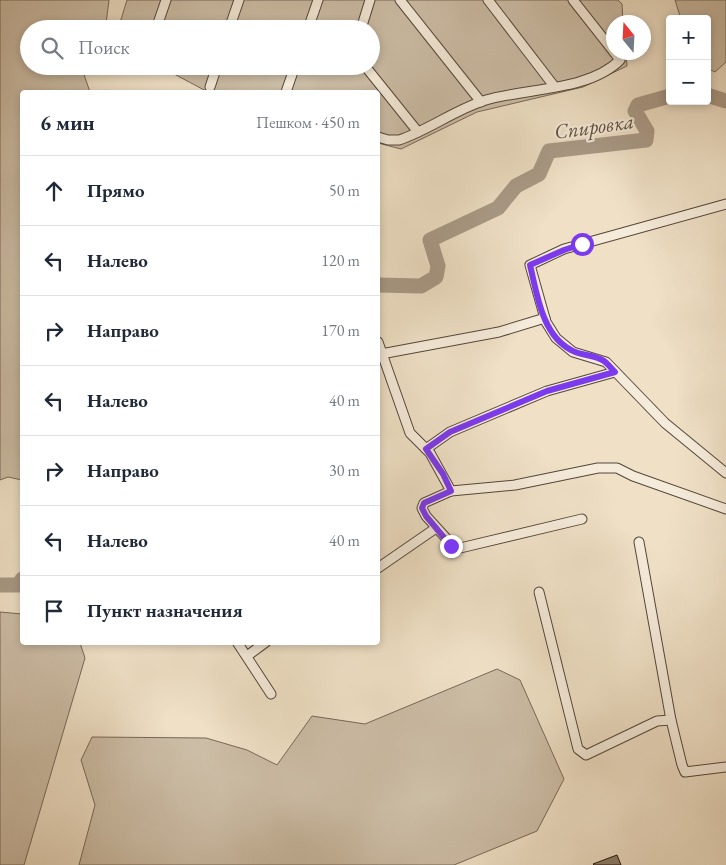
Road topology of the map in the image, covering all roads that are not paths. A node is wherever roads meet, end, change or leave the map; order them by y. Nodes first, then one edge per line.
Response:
1 (166, 0) edge
2 (239, 0) edge
3 (318, 0) edge
4 (370, 0) edge
5 (400, 0) edge
6 (488, 0) edge
7 (573, 0) edge
8 (159, 20) edge
9 (232, 20) edge
10 (311, 20) edge
11 (364, 20) edge
12 (606, 42) edge
13 (620, 60) edge
14 (214, 75) edge
15 (292, 75) edge
16 (372, 75) edge
17 (554, 86) junction
18 (210, 87) dead end
19 (287, 90) edge
20 (481, 102) junction
21 (418, 132) junction
22 (380, 137) edge
23 (726, 204) edge
24 (545, 318) junction
25 (380, 350) edge
26 (381, 354) junction
27 (615, 372) junction
28 (426, 449) junction
29 (726, 473) edge
30 (451, 491) junction
31 (726, 509) edge
32 (582, 519) dead end
33 (436, 528) junction
34 (638, 542) dead end
35 (380, 567) edge
36 (539, 592) dead end
37 (240, 645) edge
38 (262, 645) edge
39 (246, 656) junction
40 (271, 694) dead end
41 (671, 720) junction
42 (726, 767) edge

1 - 8 street
2 - 9 street
3 - 10 street
4 - 11 street
5 - 20 street
6 - 17 street
7 - 12 street
13 - 17 street
14 - 18 street
15 - 19 street
16 - 21 street
17 - 20 street
20 - 21 street
21 - 22 street
23 - 24 street
24 - 26 street
24 - 27 street
25 - 26 street
26 - 28 street
27 - 28 street
27 - 29 street
28 - 30 street
30 - 31 street
30 - 33 street
32 - 33 street
33 - 35 street
34 - 41 street
36 - 41 street
37 - 39 street
38 - 39 street
39 - 40 street
41 - 42 street

